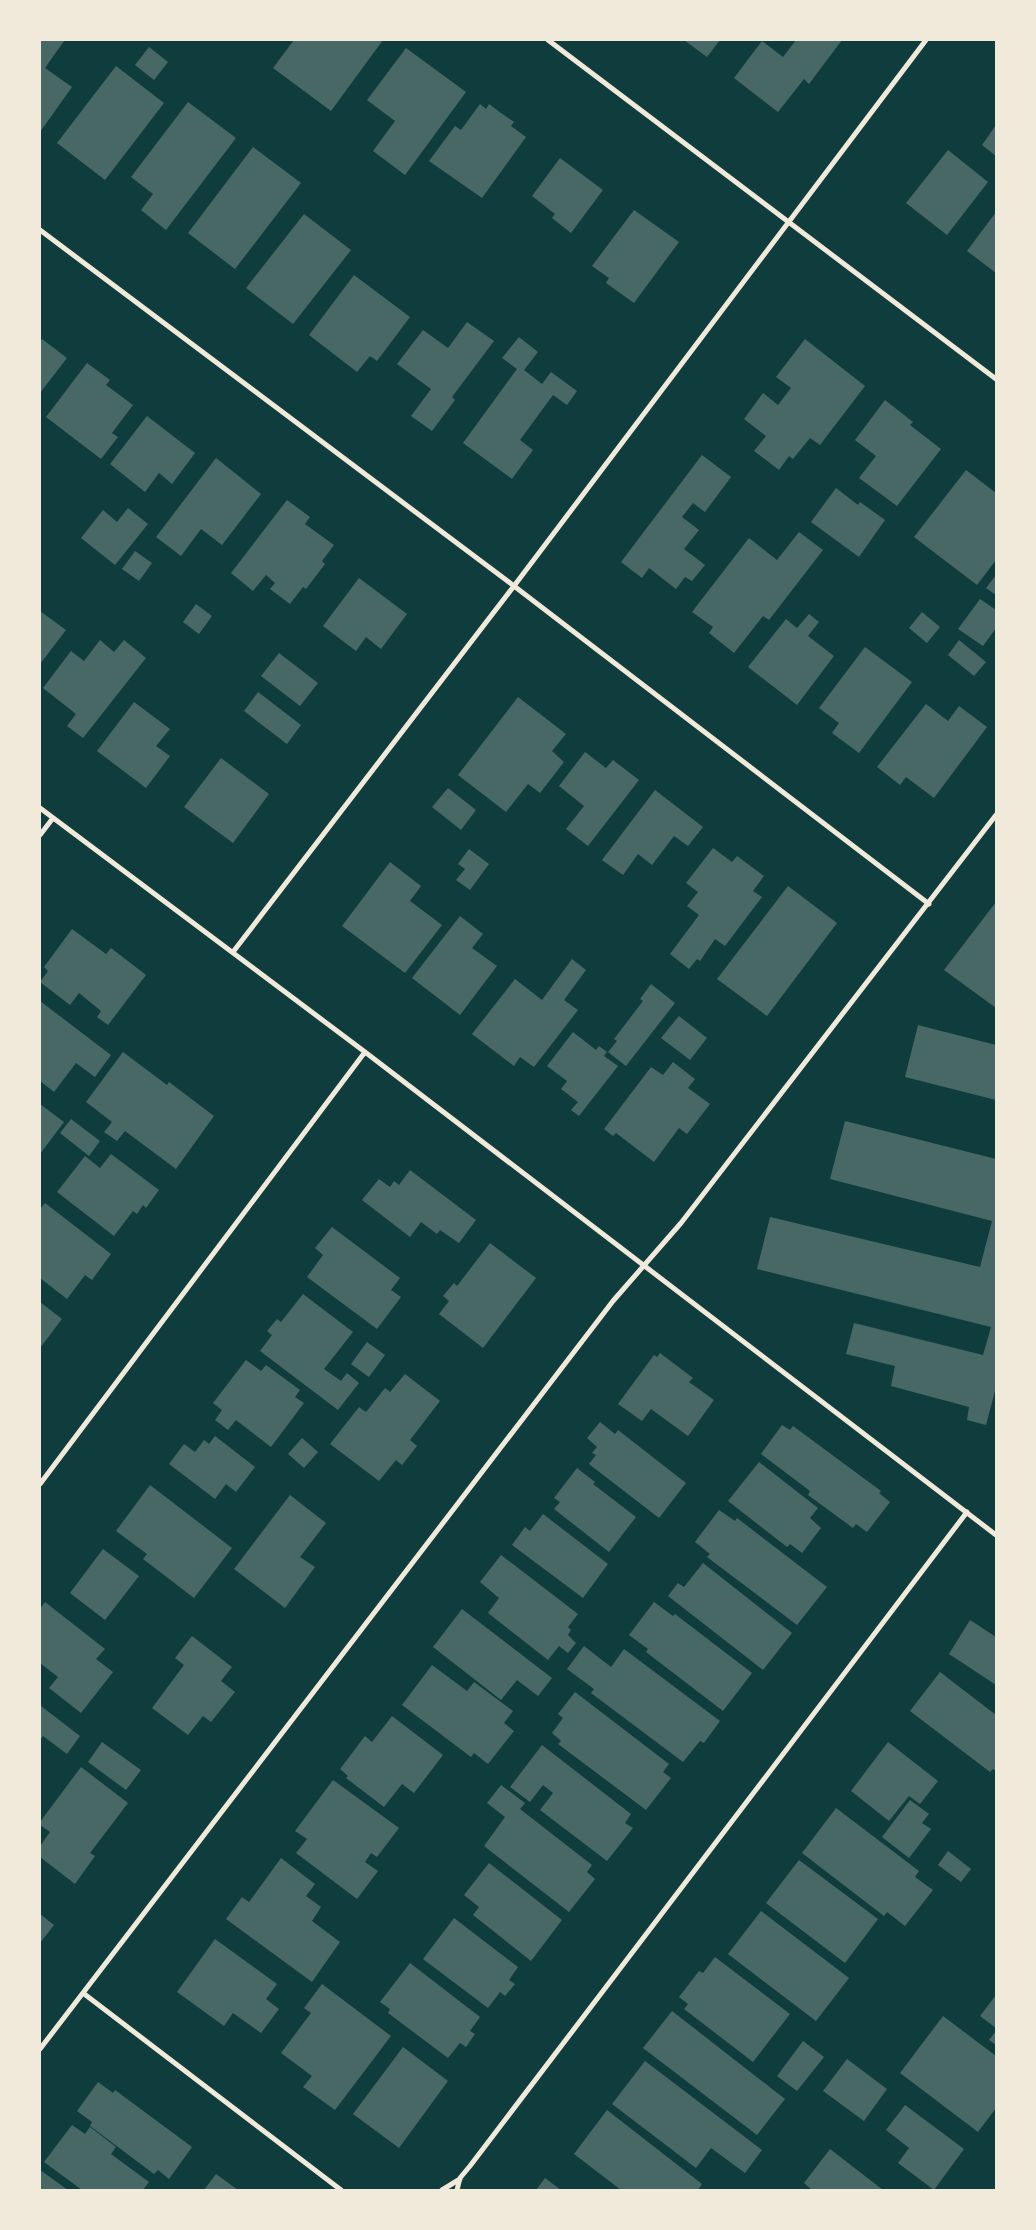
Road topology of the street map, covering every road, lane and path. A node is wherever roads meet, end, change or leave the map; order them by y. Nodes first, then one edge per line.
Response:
1 (548, 40) edge
2 (926, 40) edge
3 (790, 222) junction
4 (40, 230) edge
5 (996, 379) edge
6 (514, 586) junction
7 (40, 808) edge
8 (996, 815) edge
9 (53, 818) junction
10 (40, 835) edge
11 (929, 904) junction
12 (233, 952) junction
13 (365, 1052) junction
14 (645, 1265) junction
15 (40, 1484) edge
16 (967, 1512) junction
17 (996, 1535) edge
18 (82, 1993) junction
19 (40, 2049) edge
20 (460, 2178) junction
21 (342, 2190) edge
22 (442, 2190) edge
23 (457, 2190) edge

1 - 3 street
2 - 3 street
3 - 5 street
3 - 6 street
4 - 6 street
6 - 11 street
6 - 12 street
7 - 9 street
8 - 11 street
9 - 10 street
9 - 12 street
11 - 14 street
12 - 13 street
13 - 14 street
13 - 15 street
14 - 16 street
14 - 18 street
16 - 17 street
16 - 20 street
18 - 19 street
18 - 21 street
20 - 22 street
20 - 23 street

